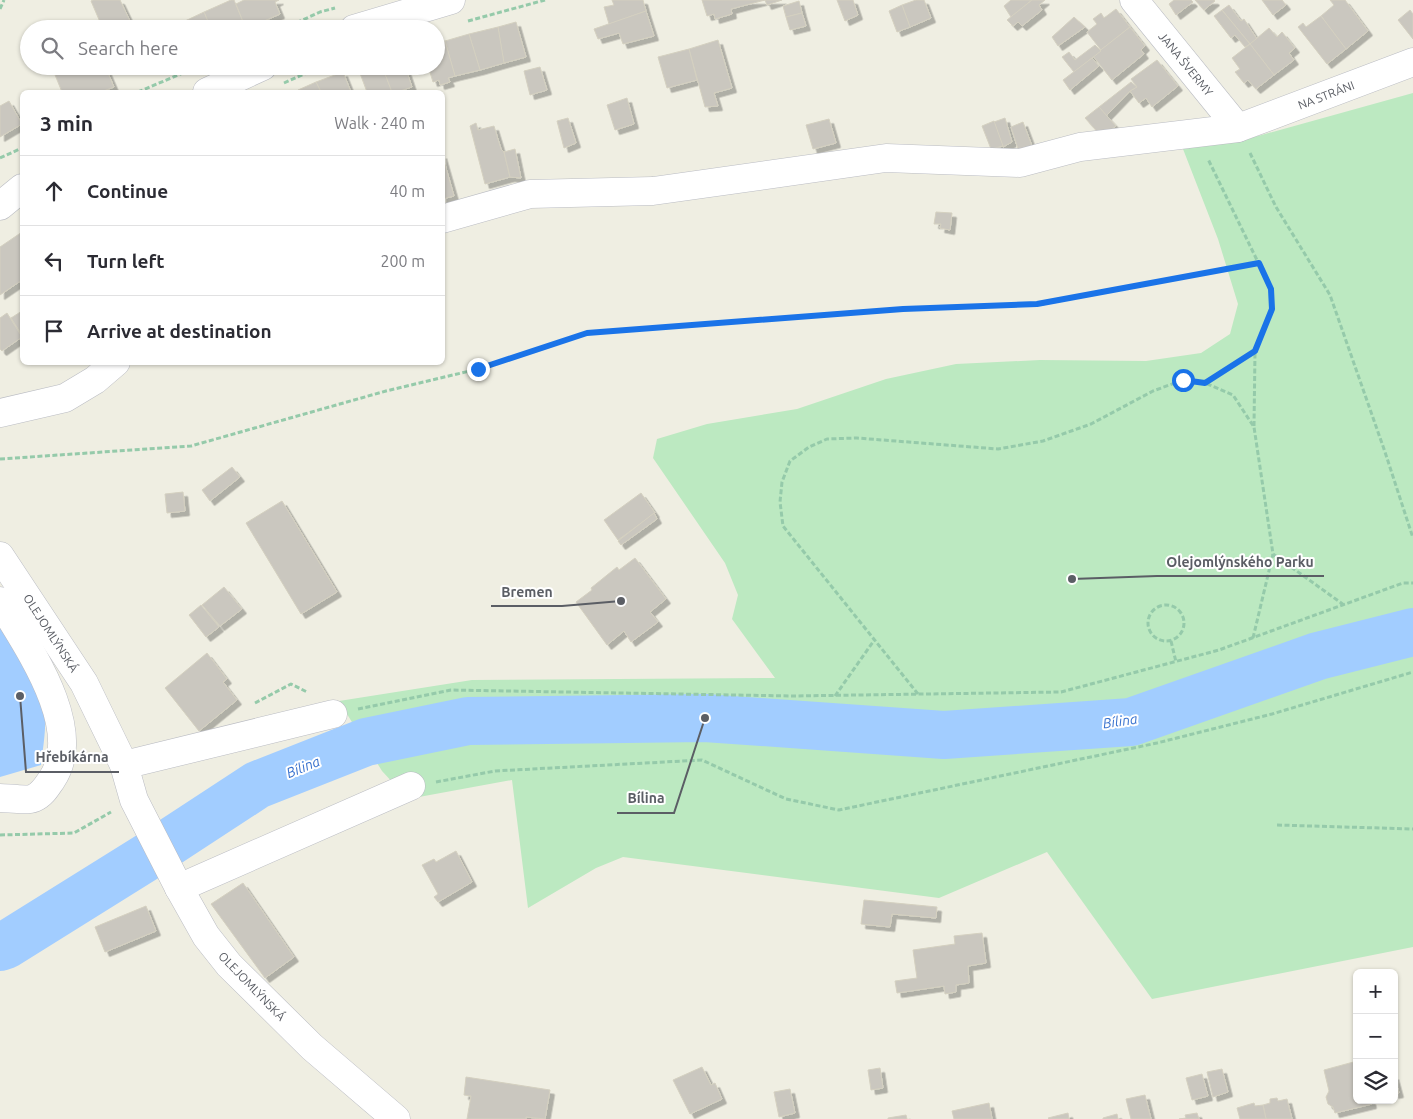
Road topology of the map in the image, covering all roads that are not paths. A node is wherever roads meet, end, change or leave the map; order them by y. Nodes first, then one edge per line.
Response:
1 (1134, 0) edge
2 (457, 11) edge
3 (406, 20) edge
4 (1413, 62) edge
5 (272, 76) edge
6 (215, 90) edge
7 (1238, 128) junction
8 (20, 190) edge
9 (0, 206) edge
10 (445, 218) edge
11 (112, 365) edge
12 (0, 413) edge
13 (0, 556) edge
14 (0, 601) edge
15 (333, 714) road end
16 (124, 766) junction
17 (411, 786) road end
18 (0, 798) edge
19 (175, 879) junction
20 (396, 1119) edge

1 - 7 street, JANA ŠVERMY
2 - 3 street
4 - 7 street, NA STRÁNI
5 - 6 street
7 - 10 street, NA STRÁNI
8 - 9 street
11 - 12 street
13 - 16 street, OLEJOMLÝNSKÁ
14 - 18 street
15 - 16 street
16 - 19 street, OLEJOMLÝNSKÁ
17 - 19 street
19 - 20 street, OLEJOMLÝNSKÁ

